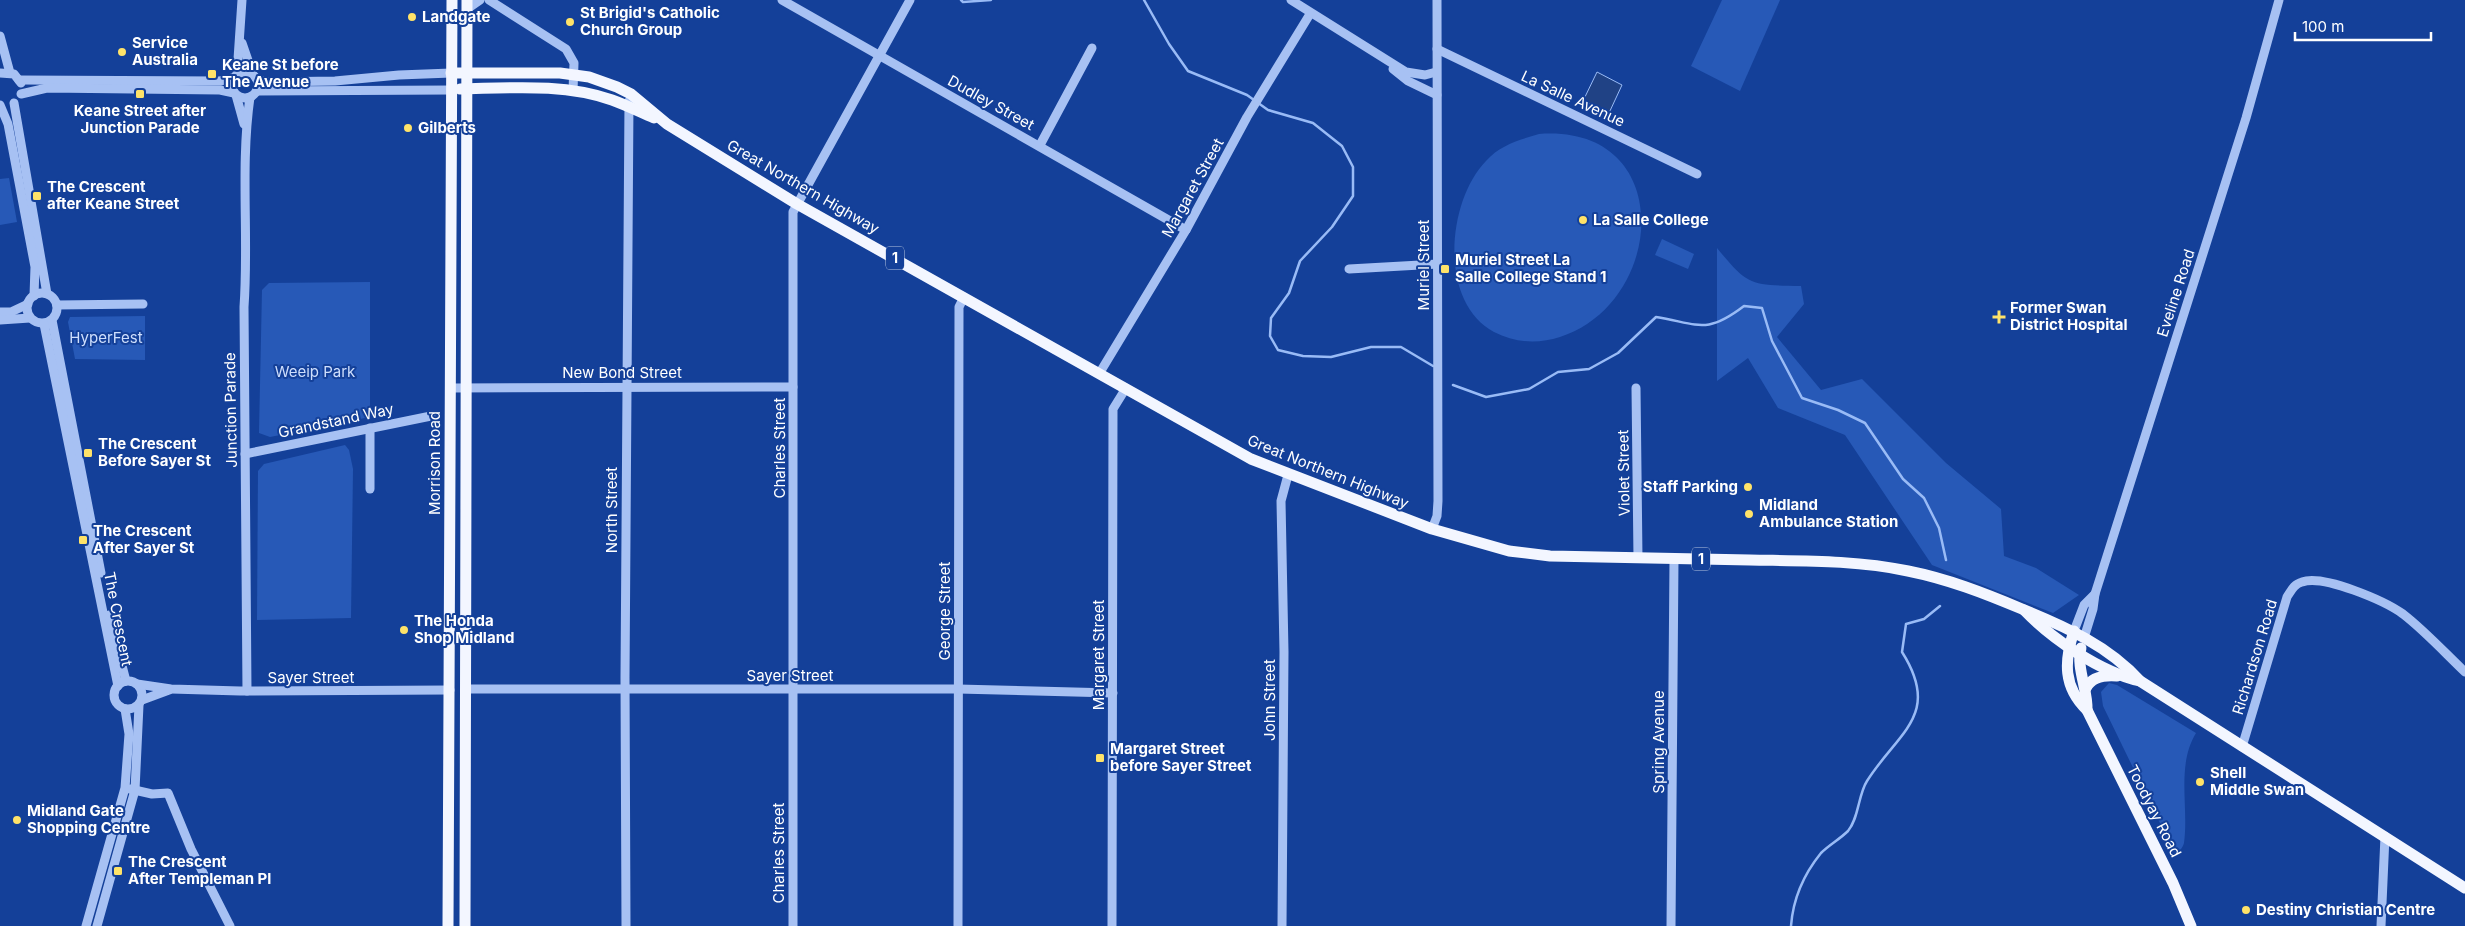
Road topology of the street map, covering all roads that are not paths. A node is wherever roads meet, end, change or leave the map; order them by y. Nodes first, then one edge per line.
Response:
1 (242, 0) edge
2 (452, 0) edge
3 (480, 0) edge
4 (489, 0) edge
5 (782, 0) edge
6 (910, 0) edge
7 (1290, 0) edge
8 (1438, 0) edge
9 (2279, 0) edge
10 (467, 5) edge
11 (1310, 14) junction
12 (0, 36) edge
13 (241, 40) junction
14 (1092, 48) dead end
15 (1437, 49) junction
16 (877, 56) junction
17 (1380, 57) junction
18 (1436, 72) junction
19 (0, 73) edge
20 (10, 73) junction
21 (451, 73) junction
22 (467, 73) junction
23 (575, 74) junction
24 (235, 76) junction
25 (255, 76) junction
26 (19, 80) junction
27 (467, 89) junction
28 (452, 90) junction
29 (573, 91) junction
30 (21, 94) junction
31 (235, 94) junction
32 (254, 94) junction
33 (631, 94) junction
34 (1437, 95) junction
35 (14, 103) junction
36 (0, 104) edge
37 (627, 106) junction
38 (667, 124) junction
39 (246, 129) junction
40 (1040, 145) junction
41 (1697, 174) dead end
42 (797, 204) junction
43 (1186, 230) junction
44 (1438, 264) junction
45 (1349, 269) dead end
46 (48, 294) junction
47 (34, 296) junction
48 (964, 297) junction
49 (28, 304) junction
50 (143, 304) dead end
51 (57, 305) junction
52 (0, 312) edge
53 (30, 318) junction
54 (0, 320) edge
55 (48, 322) junction
56 (1099, 374) junction
57 (626, 386) junction
58 (466, 387) junction
59 (794, 387) junction
60 (451, 388) junction
61 (1126, 388) junction
62 (1636, 388) dead end
63 (432, 416) dead end
64 (370, 428) junction
65 (246, 454) junction
66 (1288, 475) junction
67 (370, 489) dead end
68 (1432, 529) junction
69 (1638, 558) junction
70 (1674, 559) junction
71 (2095, 594) junction
72 (2023, 609) junction
73 (2074, 631) junction
74 (2084, 638) junction
75 (2069, 646) junction
76 (2080, 653) junction
77 (467, 654) junction
78 (2465, 672) edge
79 (2119, 676) junction
80 (2140, 681) junction
81 (122, 683) junction
82 (137, 684) junction
83 (2086, 688) junction
84 (171, 689) junction
85 (467, 689) junction
86 (625, 689) junction
87 (793, 689) junction
88 (958, 689) junction
89 (450, 690) junction
90 (247, 691) junction
91 (1113, 693) junction
92 (140, 702) junction
93 (125, 709) junction
94 (2087, 710) junction
95 (466, 726) junction
96 (2242, 747) junction
97 (125, 788) junction
98 (134, 790) junction
99 (2385, 836) junction
100 (2465, 888) edge
101 (86, 926) edge
102 (97, 926) edge
103 (230, 926) edge
104 (448, 926) edge
105 (465, 926) edge
106 (626, 926) edge
107 (793, 926) edge
108 (958, 926) edge
109 (1112, 926) edge
110 (1282, 926) edge
111 (1671, 926) edge
112 (2191, 926) edge
113 (2381, 926) edge

1 - 13 street
2 - 21 main road, Morrison Road
3 - 10 street
4 - 23 street
5 - 16 street, Dudley Street
6 - 16 street, Charles Street
7 - 11 street
8 - 15 street, Muriel Street
9 - 71 street, Eveline Road
10 - 22 main road, Morrison Road
11 - 17 street
11 - 43 street, Margaret Street
12 - 20 street
13 - 24 street
13 - 25 street
14 - 40 street
15 - 18 street, Muriel Street
15 - 41 street, La Salle Avenue
16 - 40 street, Dudley Street
16 - 42 street, Charles Street
17 - 18 street
17 - 34 street
18 - 34 street, Muriel Street
19 - 20 street
20 - 26 street
21 - 22 main road, Great Northern Highway
21 - 25 street
21 - 28 main road, Morrison Road
22 - 23 main road, Great Northern Highway / 1
22 - 27 main road, Morrison Road
23 - 29 street
23 - 33 main road, Great Northern Highway / 1
24 - 25 street
24 - 26 street
24 - 31 street
25 - 32 street
26 - 30 street
27 - 28 main road, Great Northern Highway / 1
27 - 29 main road, Great Northern Highway / 1
27 - 58 main road, Morrison Road
28 - 32 street
28 - 60 main road, Morrison Road
29 - 37 main road, Great Northern Highway / 1
30 - 31 street
30 - 35 street
31 - 32 street
31 - 39 street, Junction Parade
32 - 39 street, Junction Parade
33 - 37 street, North Street
33 - 38 main road, Great Northern Highway / 1
34 - 44 street, Muriel Street
35 - 36 street
35 - 46 street
36 - 47 street
37 - 38 main road, Great Northern Highway / 1
37 - 57 street, North Street
38 - 42 main road, Great Northern Highway / 1
39 - 65 street, Junction Parade
40 - 43 street, Dudley Street
42 - 48 main road, Great Northern Highway / 1
42 - 59 street, Charles Street
43 - 56 street, Margaret Street
44 - 45 street
44 - 68 street, Muriel Street
46 - 47 street
46 - 51 street
47 - 49 street
48 - 56 main road, Great Northern Highway / 1
48 - 88 street, George Street
49 - 52 street
49 - 53 street
50 - 51 street
51 - 55 street
53 - 54 street
53 - 55 street
55 - 81 street, The Crescent
56 - 61 main road, Great Northern Highway / 1
57 - 58 street, New Bond Street
57 - 59 street, New Bond Street
57 - 86 street, North Street
58 - 60 street, New Bond Street
58 - 77 main road, Morrison Road
59 - 87 street, Charles Street
60 - 89 main road, Morrison Road
61 - 66 main road, Great Northern Highway / 1
61 - 91 street, Margaret Street
62 - 69 street, Violet Street
63 - 64 street, Grandstand Way
64 - 65 street, Grandstand Way
64 - 67 street
65 - 90 street, Junction Parade
66 - 68 main road, Great Northern Highway / 1
66 - 110 street, John Street
68 - 69 main road, Great Northern Highway / 1
69 - 70 main road, Great Northern Highway / 1
70 - 72 main road, Great Northern Highway / 1
70 - 111 street, Spring Avenue
71 - 73 street, Eveline Road
71 - 74 street, Eveline Road
72 - 73 main road, Great Northern Highway / 1
72 - 75 main road, Great Northern Highway / 1
73 - 74 main road, Great Northern Highway / 1
73 - 75 main road, Toodyay Road
74 - 76 main road, Toodyay Road
74 - 80 main road, Great Northern Highway / 1
75 - 76 main road, Great Northern Highway / 1
75 - 94 main road, Toodyay Road
76 - 79 main road, Great Northern Highway / 1
76 - 83 main road, Toodyay Road
77 - 85 main road, Morrison Road
77 - 89 main road
78 - 96 street, Richardson Road
79 - 80 main road, Great Northern Highway / 1
79 - 83 main road
80 - 96 main road, Great Northern Highway / 1
81 - 82 street, The Crescent
81 - 93 street, The Crescent
82 - 84 street, Sayer Street
82 - 92 street, The Crescent
83 - 94 main road, Toodyay Road
84 - 90 street, Sayer Street
84 - 92 street, Sayer Street
85 - 86 street, Sayer Street
85 - 95 main road, Morrison Road
86 - 87 street, Sayer Street
86 - 106 street, North Street
87 - 88 street, Sayer Street
87 - 107 street, Charles Street
88 - 91 street, Sayer Street
88 - 108 street, George Street
89 - 90 street, Sayer Street
89 - 95 main road
89 - 104 main road, Morrison Road
91 - 109 street, Margaret Street
92 - 93 street
92 - 98 street, The Crescent
93 - 97 street, The Crescent
94 - 112 main road, Toodyay Road
95 - 105 main road, Morrison Road
96 - 99 main road, Great Northern Highway / 1
97 - 98 street
97 - 101 street, The Crescent
98 - 102 street, The Crescent
98 - 103 street
99 - 100 main road, Great Northern Highway / 1
99 - 113 street

